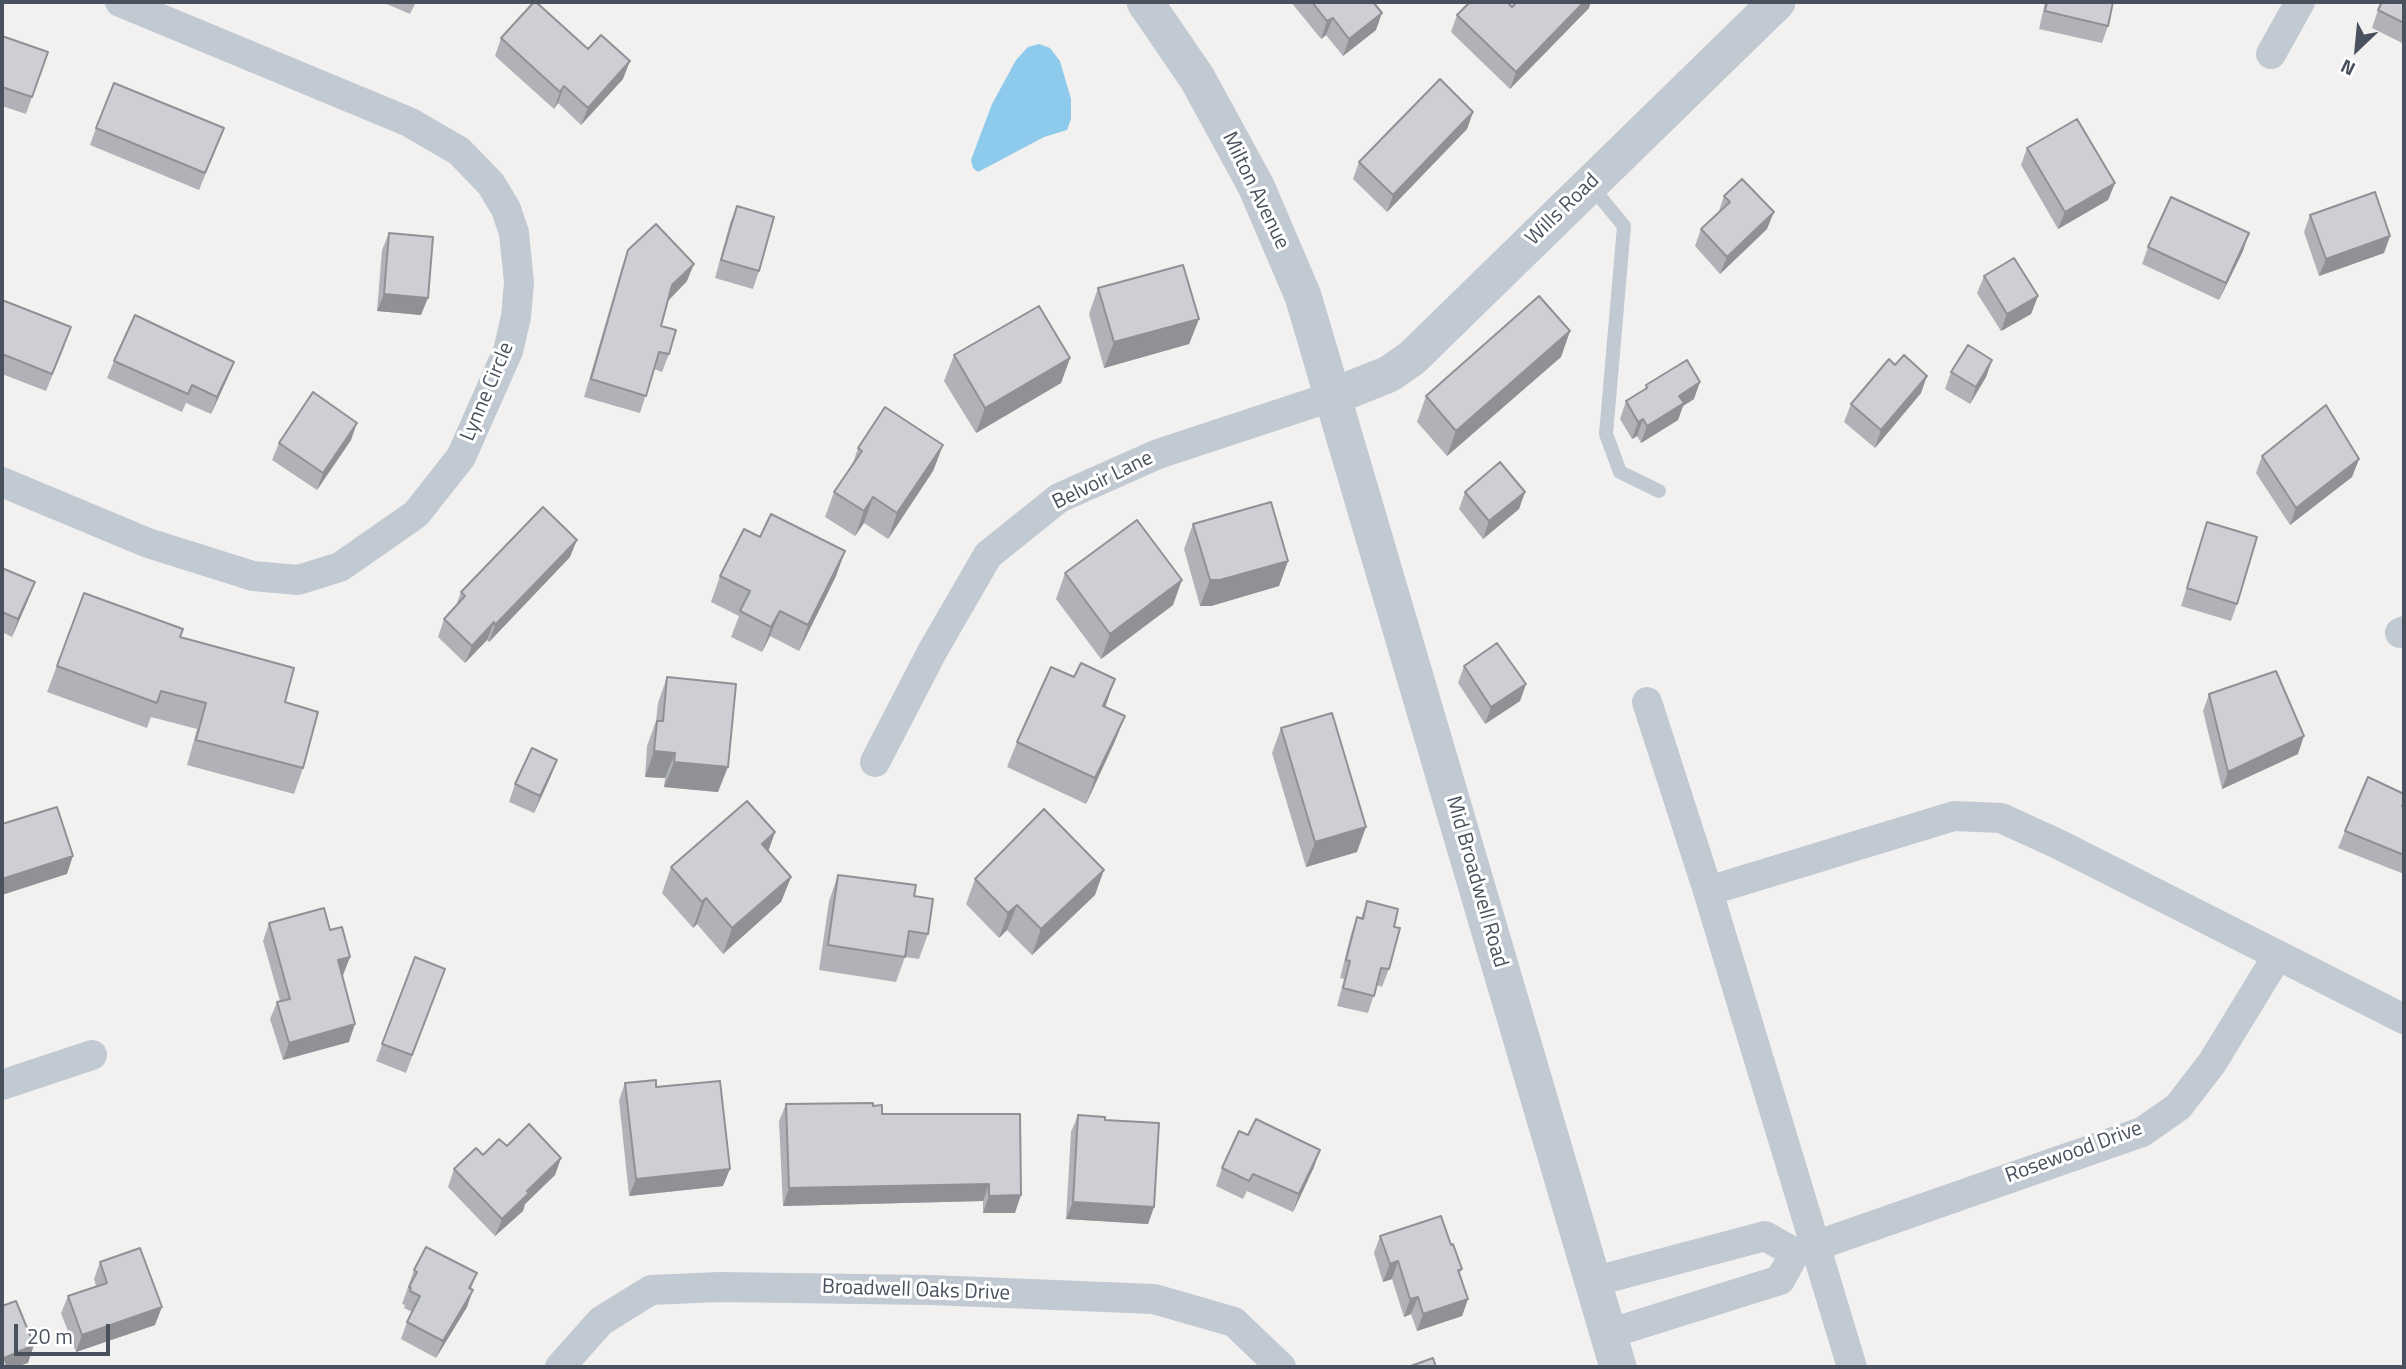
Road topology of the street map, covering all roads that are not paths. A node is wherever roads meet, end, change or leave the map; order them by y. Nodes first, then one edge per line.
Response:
1 (120, 2) edge
2 (1145, 2) edge
3 (1777, 2) edge
4 (2300, 2) edge
5 (2271, 54) dead end
6 (1590, 184) junction
7 (1334, 396) junction
8 (2, 482) edge
9 (1659, 491) dead end
10 (1647, 702) dead end
11 (875, 762) dead end
12 (1707, 888) junction
13 (2278, 954) junction
14 (2404, 1019) edge
15 (92, 1055) dead end
16 (2, 1085) edge
17 (1805, 1249) junction
18 (1592, 1282) junction
19 (1613, 1351) edge
20 (560, 1367) edge
21 (1281, 1367) edge
22 (1852, 1367) edge

1 - 8 street, Lynne Circle
2 - 7 street, Milton Avenue
3 - 6 street, Wills Road
4 - 5 street
6 - 7 street, Wills Road
6 - 9 lane
7 - 11 street, Belvoir Lane
7 - 18 street, Mid Broadwell Road
10 - 12 street
12 - 13 street
12 - 17 street
13 - 14 street
13 - 17 street, Rosewood Drive
15 - 16 street
17 - 18 street
17 - 19 street
17 - 22 street
18 - 19 street, Mid Broadwell Road
20 - 21 street, Broadwell Oaks Drive

